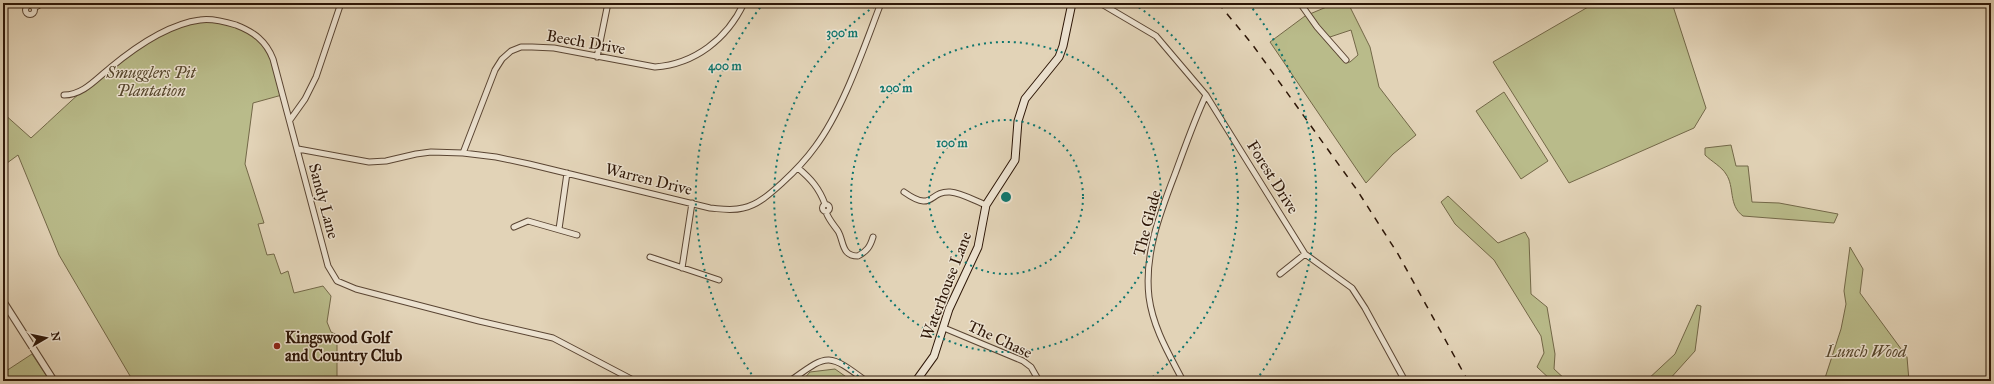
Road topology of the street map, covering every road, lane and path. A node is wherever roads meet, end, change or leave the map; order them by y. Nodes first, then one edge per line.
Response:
1 (43, 3) edge
2 (341, 3) edge
3 (608, 3) edge
4 (744, 3) edge
5 (881, 3) edge
6 (1072, 3) edge
7 (1100, 3) edge
8 (1300, 3) edge
9 (31, 5) edge
10 (597, 57) junction
11 (1346, 60) dead end
12 (64, 95) dead end
13 (1206, 95) junction
14 (290, 120) junction
15 (298, 149) junction
16 (463, 153) junction
17 (798, 168) junction
18 (567, 173) junction
19 (904, 192) dead end
20 (692, 203) junction
21 (986, 205) junction
22 (514, 226) dead end
23 (559, 229) junction
24 (577, 235) dead end
25 (873, 237) dead end
26 (1305, 254) junction
27 (650, 257) dead end
28 (682, 268) junction
29 (1280, 274) dead end
30 (719, 280) dead end
31 (3, 301) edge
32 (944, 328) junction
33 (54, 381) edge
34 (635, 381) edge
35 (790, 381) edge
36 (866, 381) edge
37 (916, 381) edge
38 (1039, 381) edge
39 (1183, 381) edge
40 (1405, 381) edge

1 - 9 street
2 - 14 street
3 - 10 street
4 - 10 street, Beech Drive
5 - 17 street, Warren Drive
6 - 21 main road, Waterhouse Lane
7 - 13 street, Forest Drive
8 - 11 street
10 - 16 street, Beech Drive
12 - 14 street, Sandy Lane
13 - 26 street, Forest Drive
13 - 39 street, The Glade
14 - 15 street, Sandy Lane
15 - 16 street, Warren Drive
15 - 34 street, Sandy Lane
16 - 18 street, Warren Drive
17 - 20 street, Warren Drive
17 - 25 street
18 - 20 street, Warren Drive
18 - 23 street
19 - 21 street
20 - 28 street
21 - 32 main road, Waterhouse Lane
22 - 23 street
23 - 24 street
26 - 29 street
26 - 40 street, Forest Drive
27 - 28 street
28 - 30 street
31 - 33 street
32 - 37 main road, Waterhouse Lane
32 - 38 street, The Chase
35 - 36 street

